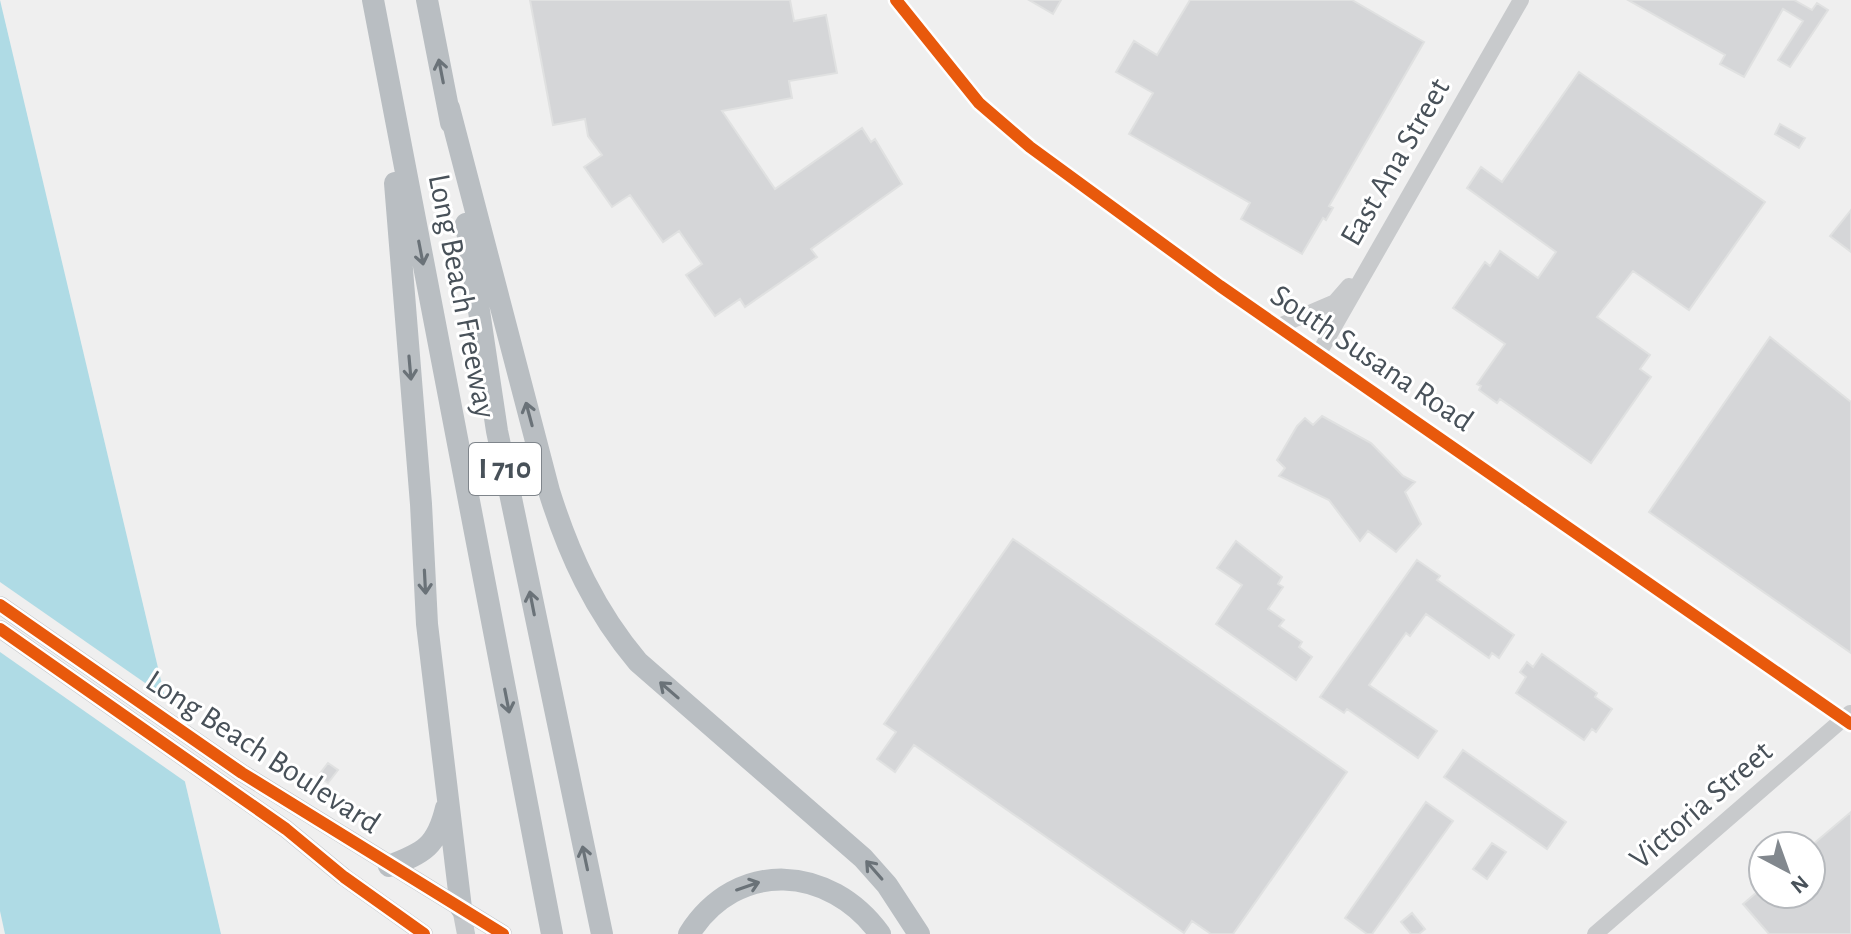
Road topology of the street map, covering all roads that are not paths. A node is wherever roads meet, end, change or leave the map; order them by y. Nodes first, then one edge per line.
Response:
1 (373, 0) edge
2 (427, 0) edge
3 (896, 0) edge
4 (1521, 0) edge
5 (385, 67) junction
6 (449, 108) junction
7 (1369, 265) junction
8 (1279, 326) junction
9 (1319, 353) junction
10 (0, 605) edge
11 (0, 629) edge
12 (1848, 718) edge
13 (449, 795) junction
14 (389, 866) junction
15 (461, 908) junction
16 (502, 933) edge
17 (424, 934) edge
18 (466, 934) edge
19 (552, 934) edge
20 (602, 934) edge
21 (689, 934) edge
22 (880, 934) edge
23 (919, 934) edge
24 (1595, 934) edge

1 - 5 highway, Long Beach Freeway / I 710
6 -> 2 highway, Long Beach Freeway / I 710
3 - 8 street, South Susana Road
4 - 7 street, East Ana Street
5 -> 13 highway
5 -> 19 highway, Long Beach Freeway / I 710
20 -> 6 highway, Long Beach Freeway / I 710
23 -> 6 highway
7 - 8 street
7 - 9 street, East Ana Street
8 - 9 street, South Susana Road
9 - 12 street, South Susana Road
10 - 14 main road, Long Beach Boulevard
11 - 17 main road, Long Beach Boulevard
12 - 24 street, Victoria Street
13 - 14 highway
13 - 15 highway
14 - 15 main road, Long Beach Boulevard
15 - 16 main road, Long Beach Boulevard
15 - 18 main road
21 -> 22 highway

